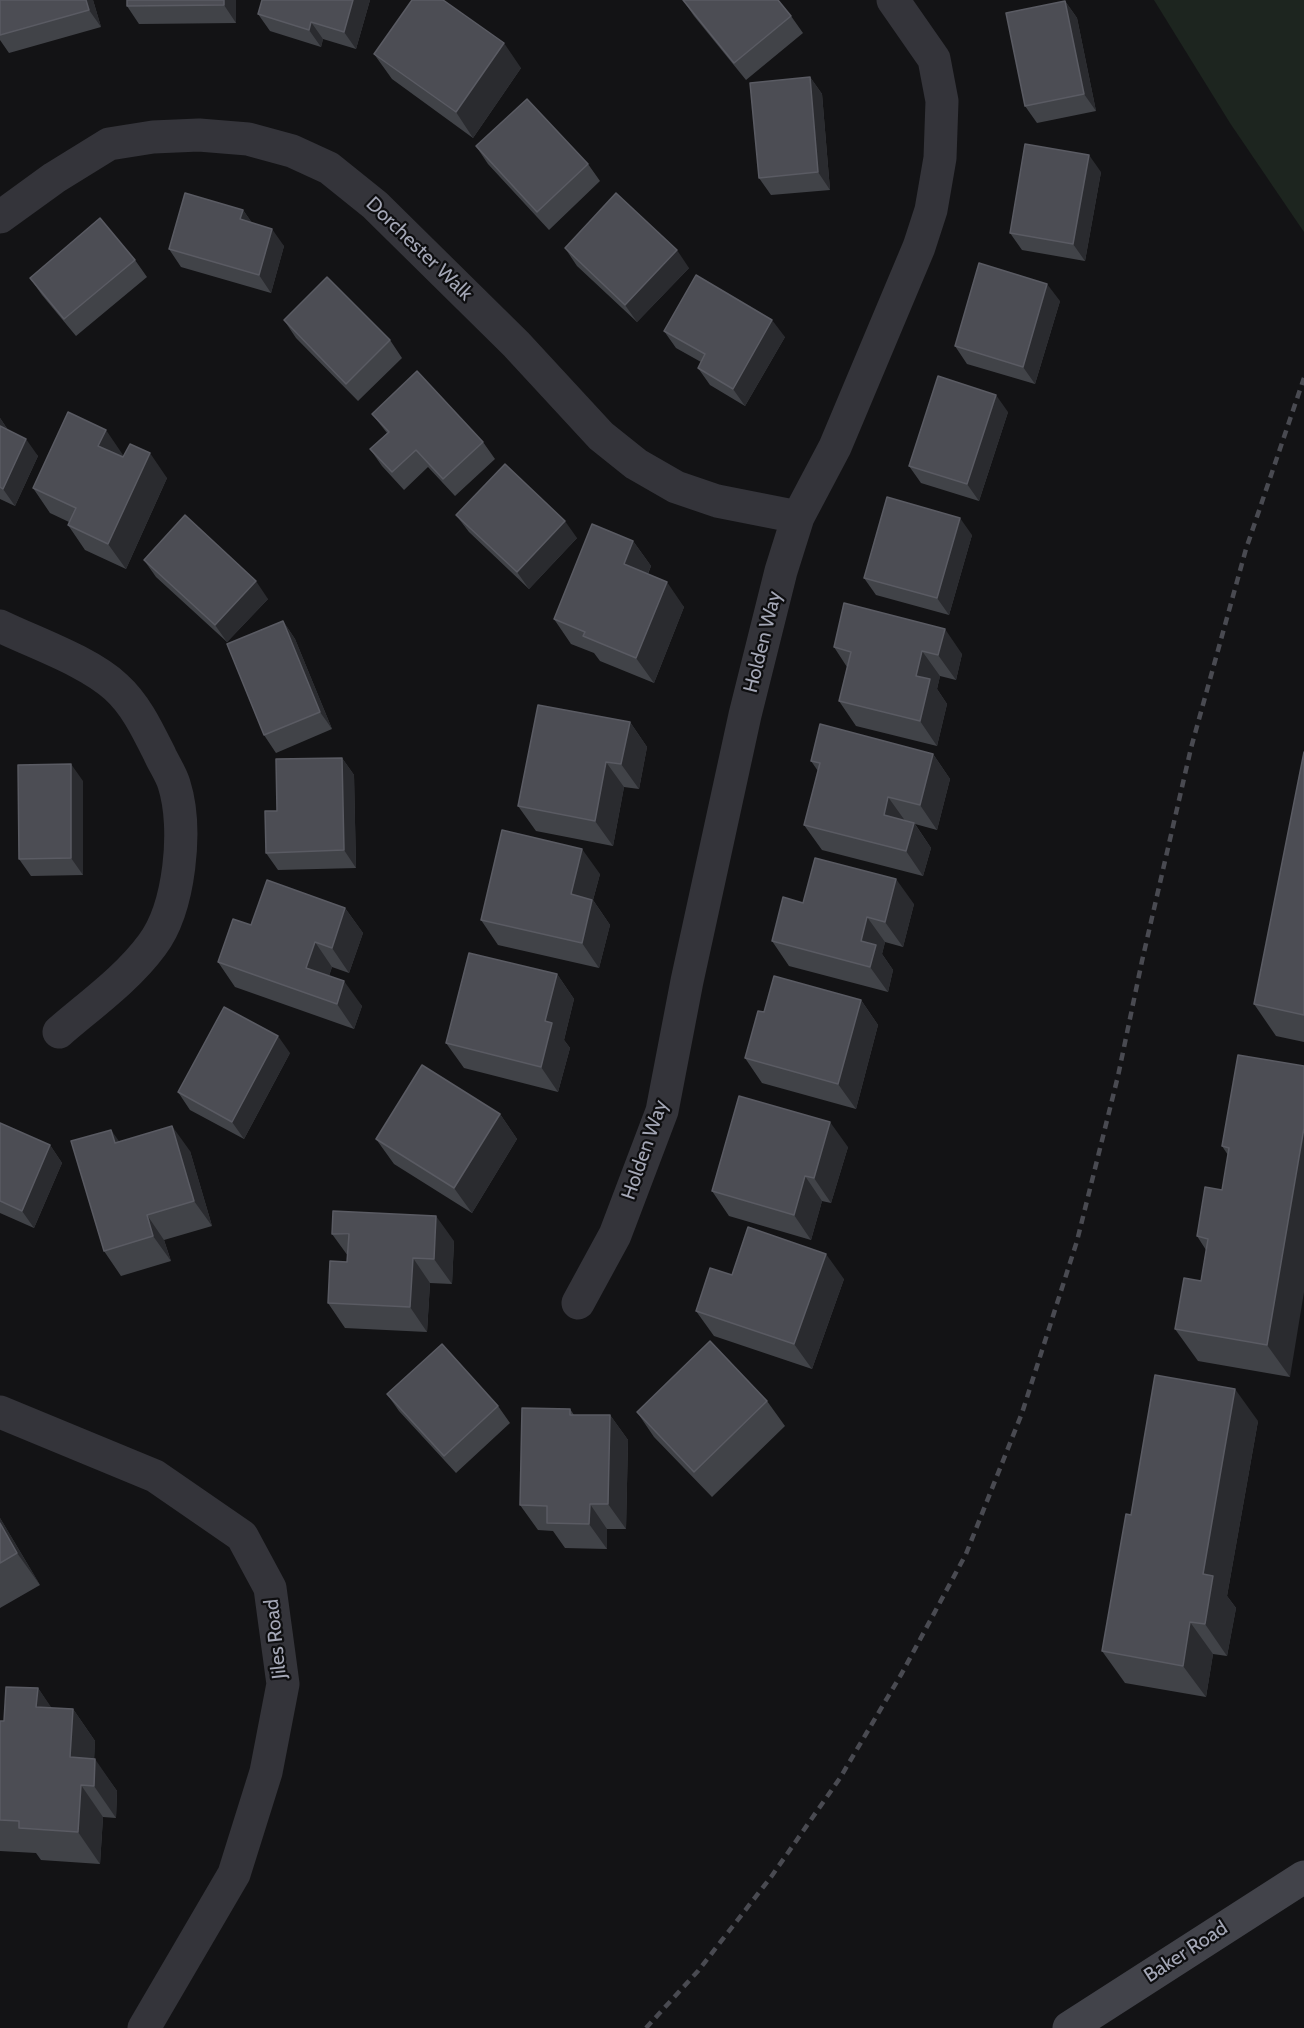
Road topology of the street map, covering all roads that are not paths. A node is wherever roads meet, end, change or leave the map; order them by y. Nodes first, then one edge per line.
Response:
1 (893, 0) edge
2 (0, 217) edge
3 (798, 517) junction
4 (0, 626) edge
5 (59, 1032) dead end
6 (578, 1303) dead end
7 (0, 1412) edge
8 (1304, 1876) edge
9 (144, 2028) edge
10 (1069, 2028) edge

1 - 3 street, Holden Way
2 - 3 street, Dorchester Walk
3 - 6 street, Holden Way
4 - 5 street
7 - 9 street, Jiles Road
8 - 10 main road, Baker Road

